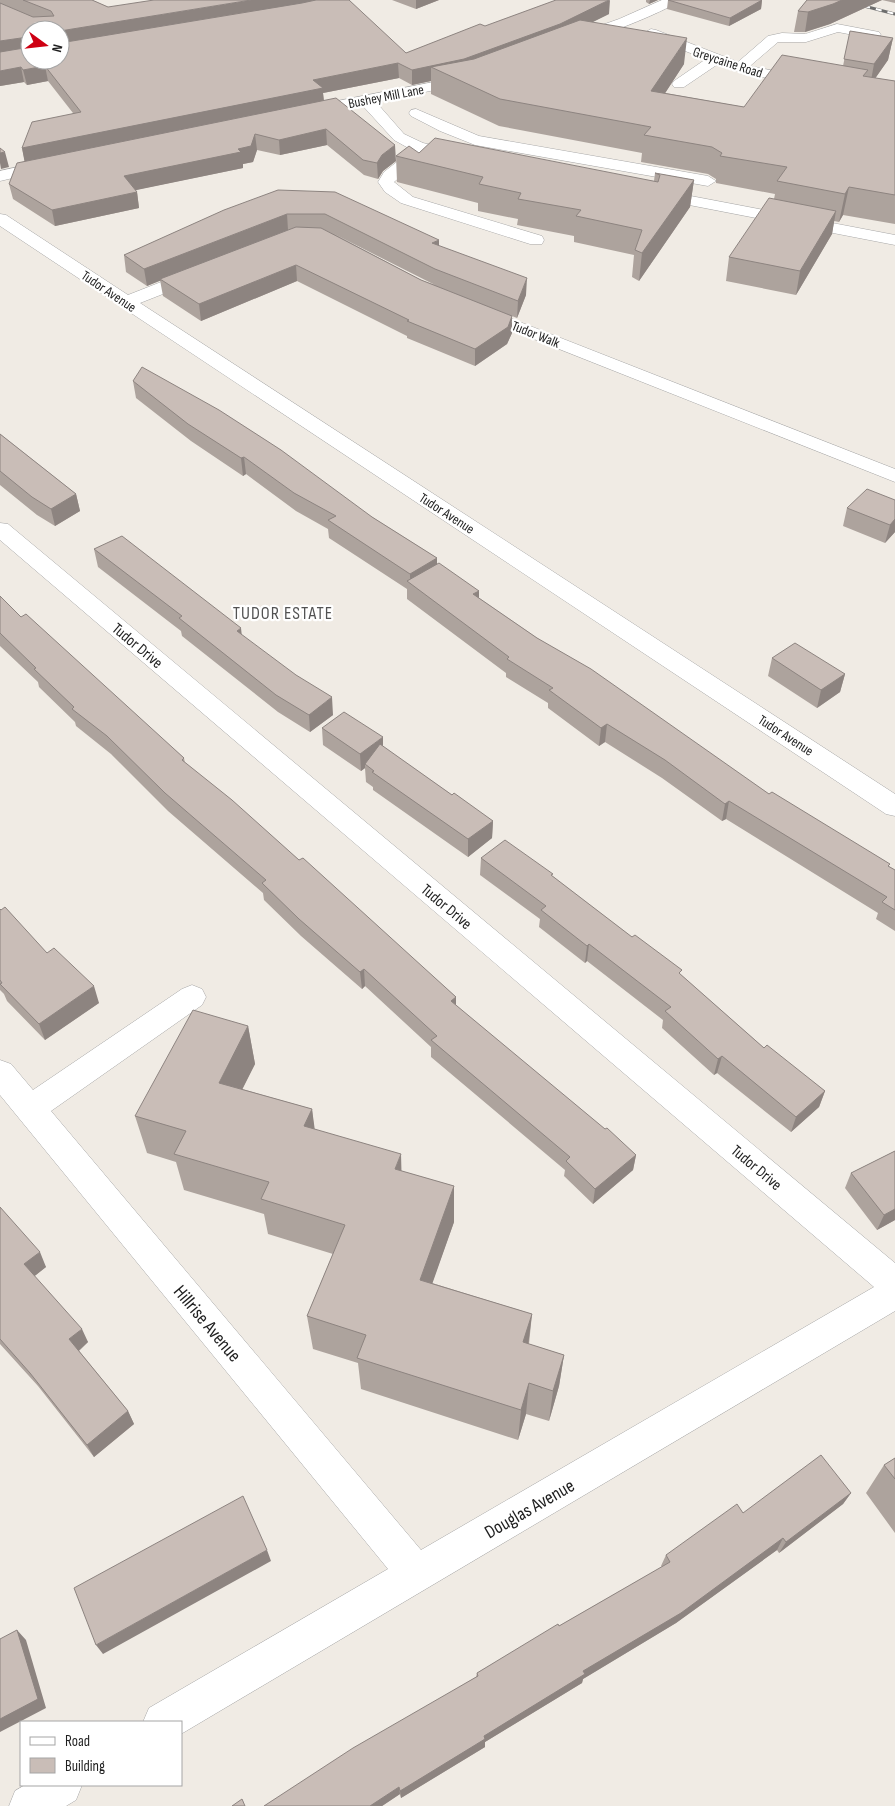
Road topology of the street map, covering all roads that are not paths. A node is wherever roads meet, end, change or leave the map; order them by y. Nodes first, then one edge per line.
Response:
1 (649, 0) edge
2 (668, 2) edge
3 (624, 22) junction
4 (874, 35) edge
5 (561, 44) edge
6 (715, 60) junction
7 (740, 68) junction
8 (487, 72) edge
9 (679, 84) dead end
10 (824, 84) edge
11 (366, 100) junction
12 (416, 113) dead end
13 (289, 115) edge
14 (475, 140) junction
15 (425, 148) junction
16 (455, 155) junction
17 (474, 159) edge
18 (67, 162) edge
19 (0, 176) edge
20 (708, 181) dead end
21 (643, 182) junction
22 (0, 220) edge
23 (536, 240) dead end
24 (895, 240) edge
25 (214, 267) edge
26 (124, 302) junction
27 (465, 306) edge
28 (895, 476) edge
29 (0, 529) edge
30 (895, 807) edge
31 (192, 996) dead end
32 (0, 1073) edge
33 (30, 1109) junction
34 (895, 1284) edge
35 (895, 1293) edge
36 (417, 1574) junction
37 (166, 1721) edge
38 (59, 1786) edge
39 (30, 1806) edge

1 - 2 street
2 - 3 street
3 - 5 street
3 - 6 street, Greycaine Road
4 - 7 street
6 - 7 street, Greycaine Road
6 - 9 street
7 - 10 street, Greycaine Road
8 - 11 street, Bushey Mill Lane
11 - 13 street, Bushey Mill Lane
11 - 15 street
12 - 14 street
14 - 16 street
14 - 21 street
15 - 16 street
15 - 23 street
16 - 17 street
18 - 19 street
20 - 21 street
21 - 24 street
22 - 26 street, Tudor Avenue
25 - 26 street
26 - 30 street, Tudor Avenue
27 - 28 street, Tudor Walk
29 - 34 street, Tudor Drive
31 - 33 street
32 - 33 street, Hillrise Avenue
33 - 36 street, Hillrise Avenue
35 - 36 street, Douglas Avenue
36 - 37 street, Douglas Avenue
38 - 39 street

